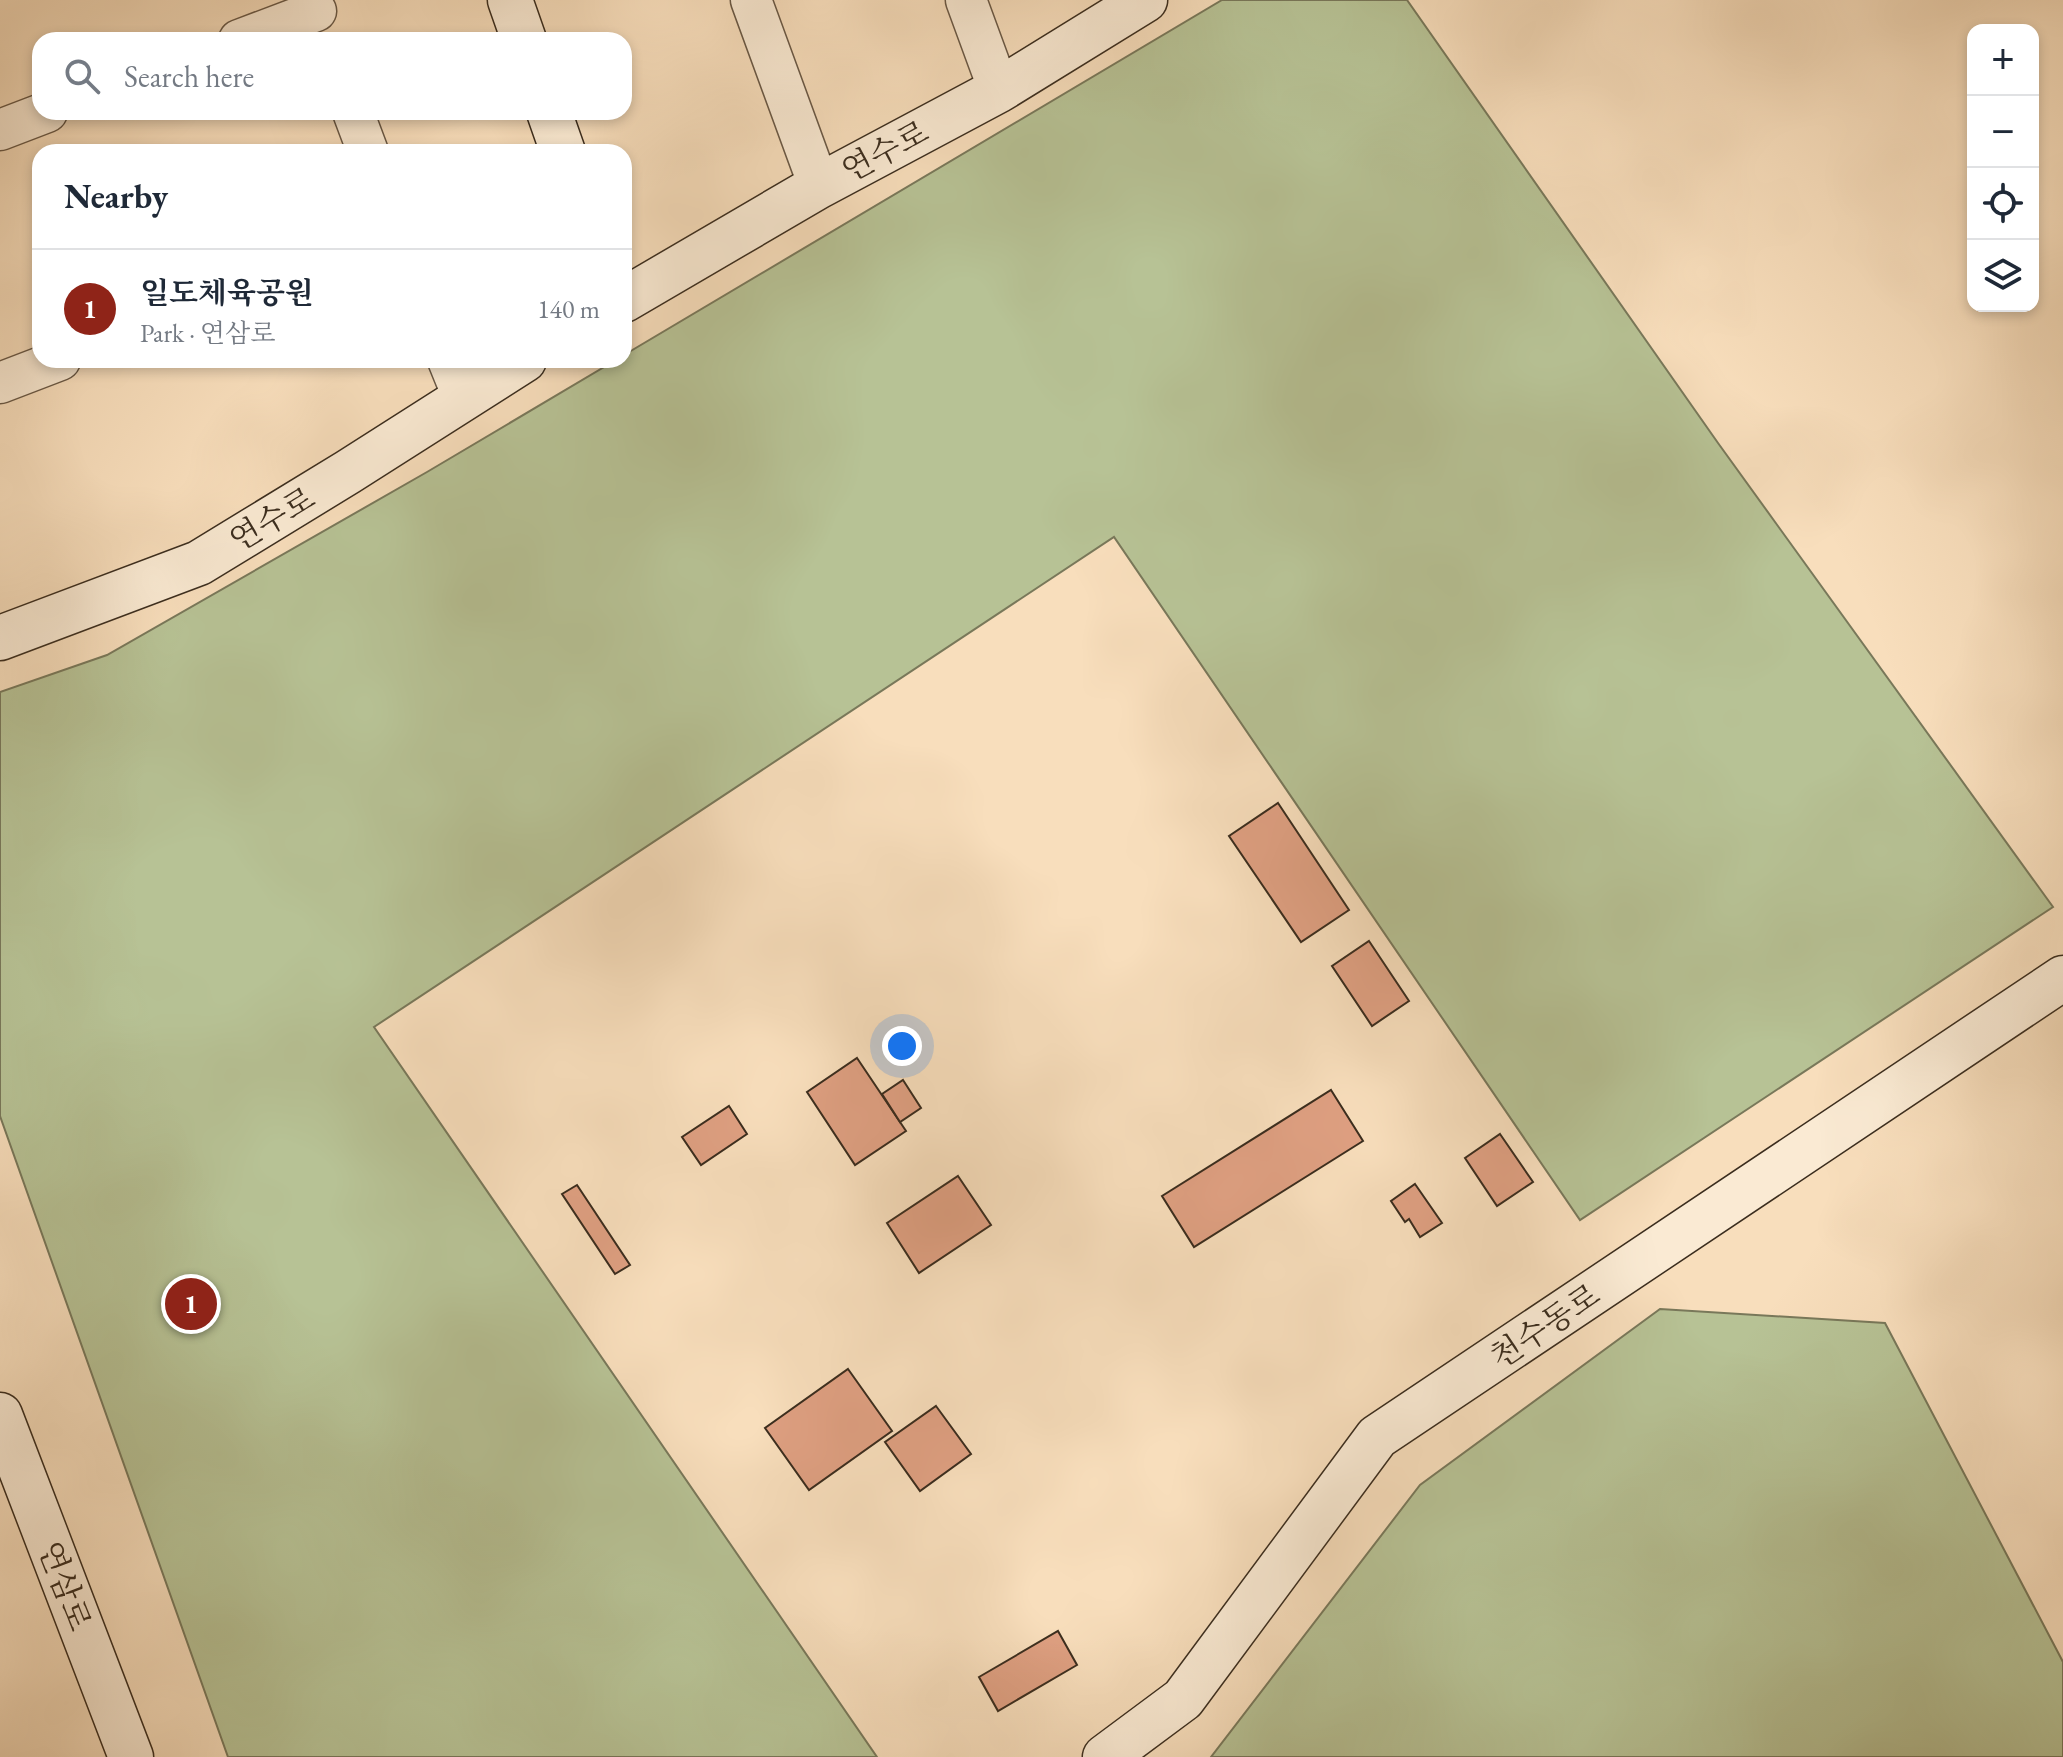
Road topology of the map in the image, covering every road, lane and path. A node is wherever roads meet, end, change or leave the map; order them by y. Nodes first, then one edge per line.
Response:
1 (510, 0) edge
2 (751, 0) edge
3 (966, 0) edge
4 (1145, 0) edge
5 (318, 17) edge
6 (266, 32) edge
7 (521, 32) edge
8 (999, 90) junction
9 (32, 118) edge
10 (356, 120) edge
11 (552, 120) edge
12 (0, 130) edge
13 (365, 144) edge
14 (560, 144) edge
15 (819, 186) junction
16 (632, 295) edge
17 (39, 368) edge
18 (494, 368) edge
19 (456, 378) edge
20 (0, 383) edge
21 (0, 638) edge
22 (2063, 978) edge
23 (0, 1415) edge
24 (131, 1757) edge
25 (1105, 1757) edge

1 - 7 main road
2 - 15 street
3 - 8 street
4 - 8 main road, 연수로
5 - 6 street
8 - 15 main road, 연수로
9 - 12 street
10 - 13 street
11 - 14 main road
15 - 16 main road, 연수로
17 - 20 street
18 - 19 main road, 연수로
19 - 21 main road, 연수로
22 - 25 main road, 천수동로
23 - 24 main road, 연삼로

